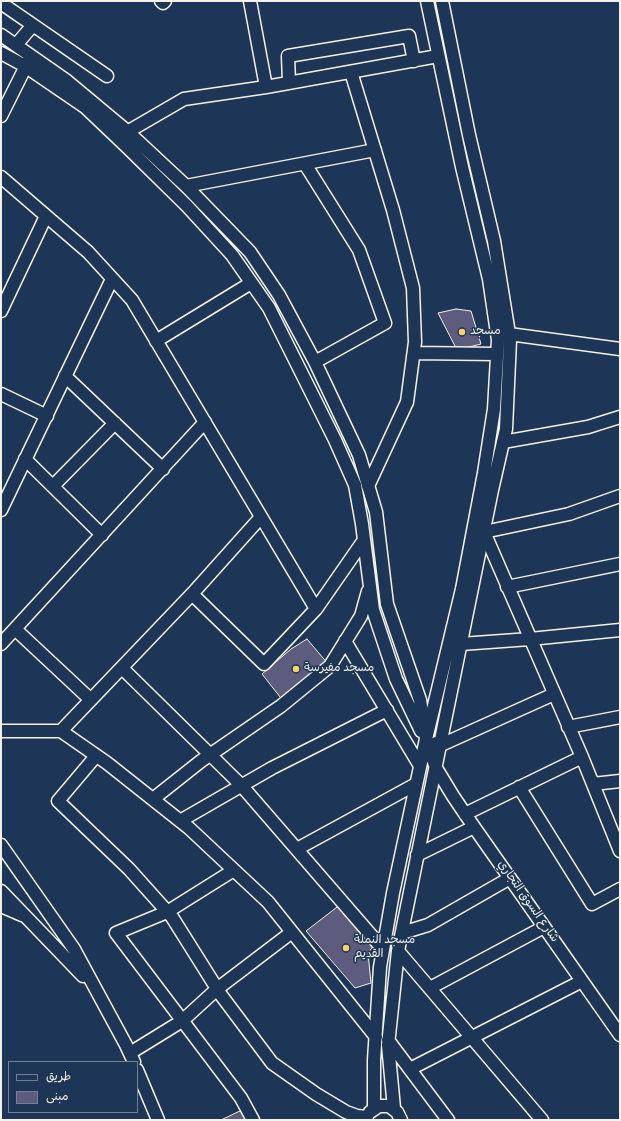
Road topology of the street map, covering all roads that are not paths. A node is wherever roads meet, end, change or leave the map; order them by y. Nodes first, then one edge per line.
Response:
1 (161, 1) edge
2 (165, 1) edge
3 (250, 1) edge
4 (427, 1) edge
5 (442, 1) edge
6 (8, 4) edge
7 (33, 25) junction
8 (1, 35) edge
9 (16, 45) junction
10 (1, 53) edge
11 (32, 56) junction
12 (438, 56) junction
13 (414, 60) junction
14 (25, 66) junction
15 (352, 72) junction
16 (107, 76) dead end
17 (289, 83) junction
18 (266, 87) junction
19 (1, 116) edge
20 (122, 135) junction
21 (375, 150) junction
22 (305, 164) junction
23 (1, 177) edge
24 (186, 186) junction
25 (46, 216) junction
26 (112, 279) junction
27 (251, 283) junction
28 (1, 311) edge
29 (509, 334) junction
30 (156, 341) junction
31 (620, 349) edge
32 (414, 353) junction
33 (497, 354) junction
34 (315, 362) junction
35 (65, 376) junction
36 (1, 394) edge
37 (46, 416) junction
38 (620, 417) edge
39 (205, 422) junction
40 (115, 423) junction
41 (503, 442) junction
42 (25, 459) junction
43 (163, 469) junction
44 (53, 486) junction
45 (368, 486) junction
46 (620, 496) edge
47 (1, 510) edge
48 (261, 517) junction
49 (484, 532) junction
50 (102, 535) junction
51 (364, 540) junction
52 (620, 564) edge
53 (370, 586) junction
54 (507, 587) junction
55 (192, 594) junction
56 (316, 609) junction
57 (15, 629) junction
58 (620, 630) edge
59 (530, 639) junction
60 (345, 641) junction
61 (1, 644) edge
62 (461, 644) junction
63 (122, 668) junction
64 (554, 694) junction
65 (91, 700) junction
66 (387, 710) junction
67 (620, 717) edge
68 (568, 727) junction
69 (1, 731) edge
70 (61, 731) junction
71 (426, 739) junction
72 (441, 745) junction
73 (210, 755) junction
74 (96, 756) junction
75 (582, 758) junction
76 (420, 766) junction
77 (436, 768) junction
78 (620, 781) edge
79 (416, 784) junction
80 (592, 784) junction
81 (241, 785) junction
82 (519, 788) junction
83 (153, 799) junction
84 (464, 814) junction
85 (180, 821) junction
86 (474, 827) junction
87 (1, 845) edge
88 (297, 849) junction
89 (620, 851) edge
90 (417, 855) junction
91 (234, 870) junction
92 (510, 878) junction
93 (620, 889) edge
94 (1, 891) edge
95 (1, 906) edge
96 (167, 912) junction
97 (29, 919) junction
98 (544, 927) junction
99 (292, 932) junction
100 (402, 933) junction
101 (383, 949) junction
102 (398, 951) junction
103 (582, 981) junction
104 (95, 988) junction
105 (430, 988) junction
106 (217, 989) junction
107 (182, 1021) junction
108 (620, 1035) edge
109 (376, 1037) junction
110 (472, 1037) junction
111 (388, 1040) junction
112 (132, 1058) edge
113 (410, 1069) junction
114 (138, 1072) edge
115 (394, 1108) junction
116 (369, 1115) edge
117 (158, 1120) edge
118 (253, 1120) edge
119 (401, 1120) edge
120 (448, 1120) edge
121 (542, 1120) edge

1 - 2 street
3 - 18 street
4 - 12 street
5 - 29 street
6 - 7 street
7 - 9 street
7 - 16 street
8 - 9 street
9 - 11 street
10 - 14 street
11 - 14 street
11 - 20 street
12 - 13 street
12 - 33 street
13 - 15 street
13 - 17 street
14 - 19 street
14 - 20 street
15 - 17 street
15 - 21 street
17 - 18 street
18 - 20 street
20 - 24 street
20 - 27 street
21 - 22 street
21 - 32 street
22 - 24 street
22 - 34 street
23 - 25 street
24 - 34 street
25 - 26 street
25 - 28 street
26 - 30 street
26 - 35 street
27 - 30 street
27 - 51 street
29 - 31 street
29 - 41 street
30 - 39 street
32 - 33 street
32 - 45 street
33 - 71 street
34 - 45 street
35 - 37 street
35 - 40 street
36 - 37 street
37 - 42 street
38 - 41 street
39 - 43 street
39 - 48 street
40 - 43 street
40 - 44 street
41 - 49 street
42 - 44 street
42 - 47 street
43 - 50 street
44 - 50 street
45 - 71 street
46 - 49 street
48 - 55 street
48 - 56 street
49 - 54 street
49 - 62 street
50 - 57 street
51 - 53 street
51 - 56 street
52 - 54 street
53 - 60 street
53 - 71 street
54 - 59 street
55 - 56 street
55 - 63 street
57 - 61 street
57 - 65 street
58 - 59 street
59 - 62 street
59 - 64 street
60 - 66 street
60 - 73 street
62 - 72 street
63 - 65 street
63 - 73 street
64 - 68 street
64 - 72 street
65 - 70 street
66 - 76 street
66 - 81 street
67 - 68 street
68 - 75 street
69 - 70 street
70 - 74 street
71 - 72 street
71 - 76 street
71 - 77 street, شارع السوق التجاري
72 - 77 street
73 - 81 street
73 - 83 street
74 - 83 street
74 - 96 street
75 - 80 street
75 - 82 street
76 - 79 street
77 - 84 street, شارع السوق التجاري
77 - 90 street
78 - 80 street
79 - 88 street
79 - 101 street
80 - 89 street
81 - 85 street
81 - 88 street
82 - 84 street
82 - 93 street
83 - 85 street
84 - 86 street, شارع السوق التجاري
85 - 91 street
86 - 90 street
86 - 92 street, شارع السوق التجاري
87 - 104 street
88 - 101 street
90 - 100 street
91 - 96 street
91 - 99 street
92 - 98 street, شارع السوق التجاري
92 - 100 street
94 - 97 street
95 - 97 street
96 - 106 street
96 - 107 street
97 - 104 street
98 - 103 street, شارع السوق التجاري
98 - 105 street
99 - 106 street
99 - 109 street
100 - 102 street
101 - 109 street
102 - 105 street
102 - 111 street
103 - 108 street, شارع السوق التجاري
103 - 110 street
104 - 112 street
105 - 110 street
106 - 107 street
106 - 116 street
107 - 112 street
107 - 118 street
109 - 116 street
110 - 113 street
110 - 121 street
111 - 113 street
111 - 115 street
113 - 120 street
114 - 117 street
115 - 116 street
115 - 119 street

